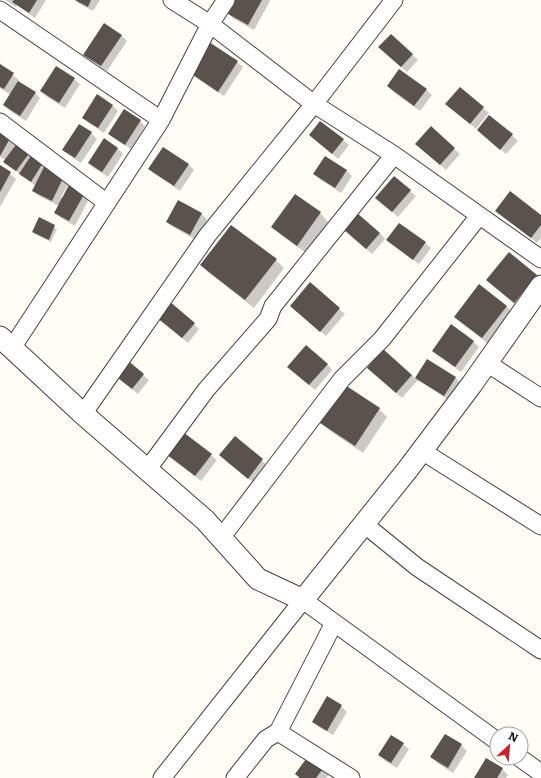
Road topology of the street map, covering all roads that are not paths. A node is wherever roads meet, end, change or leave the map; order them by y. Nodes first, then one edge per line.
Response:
1 (172, 0) edge
2 (226, 0) edge
3 (394, 0) edge
4 (0, 10) edge
5 (210, 24) junction
6 (314, 104) junction
7 (161, 120) junction
8 (0, 122) edge
9 (394, 155) junction
10 (107, 203) junction
11 (479, 216) junction
12 (541, 259) edge
13 (541, 286) edge
14 (6, 342) edge
15 (487, 363) junction
16 (541, 398) edge
17 (83, 414) junction
18 (422, 451) junction
19 (147, 470) junction
20 (364, 524) junction
21 (541, 526) edge
22 (221, 538) junction
23 (303, 600) junction
24 (334, 623) junction
25 (541, 650) edge
26 (278, 732) junction
27 (489, 735) edge
28 (529, 764) edge
29 (541, 773) edge
30 (162, 778) edge
31 (235, 778) edge
32 (351, 778) edge

1 - 5 street
2 - 5 street
3 - 6 street
4 - 7 street
5 - 6 street
5 - 7 street
6 - 9 street
6 - 17 street
7 - 10 street
8 - 10 street
9 - 11 street
9 - 19 street
10 - 14 street
11 - 12 street
11 - 22 street
13 - 15 street
14 - 17 street
15 - 16 street
15 - 18 street
17 - 19 street
18 - 20 street
18 - 21 street
19 - 22 street
20 - 23 street
20 - 25 street
22 - 23 street
23 - 24 street
23 - 30 street
24 - 26 street
24 - 27 street
26 - 31 street
26 - 32 street
28 - 29 street

